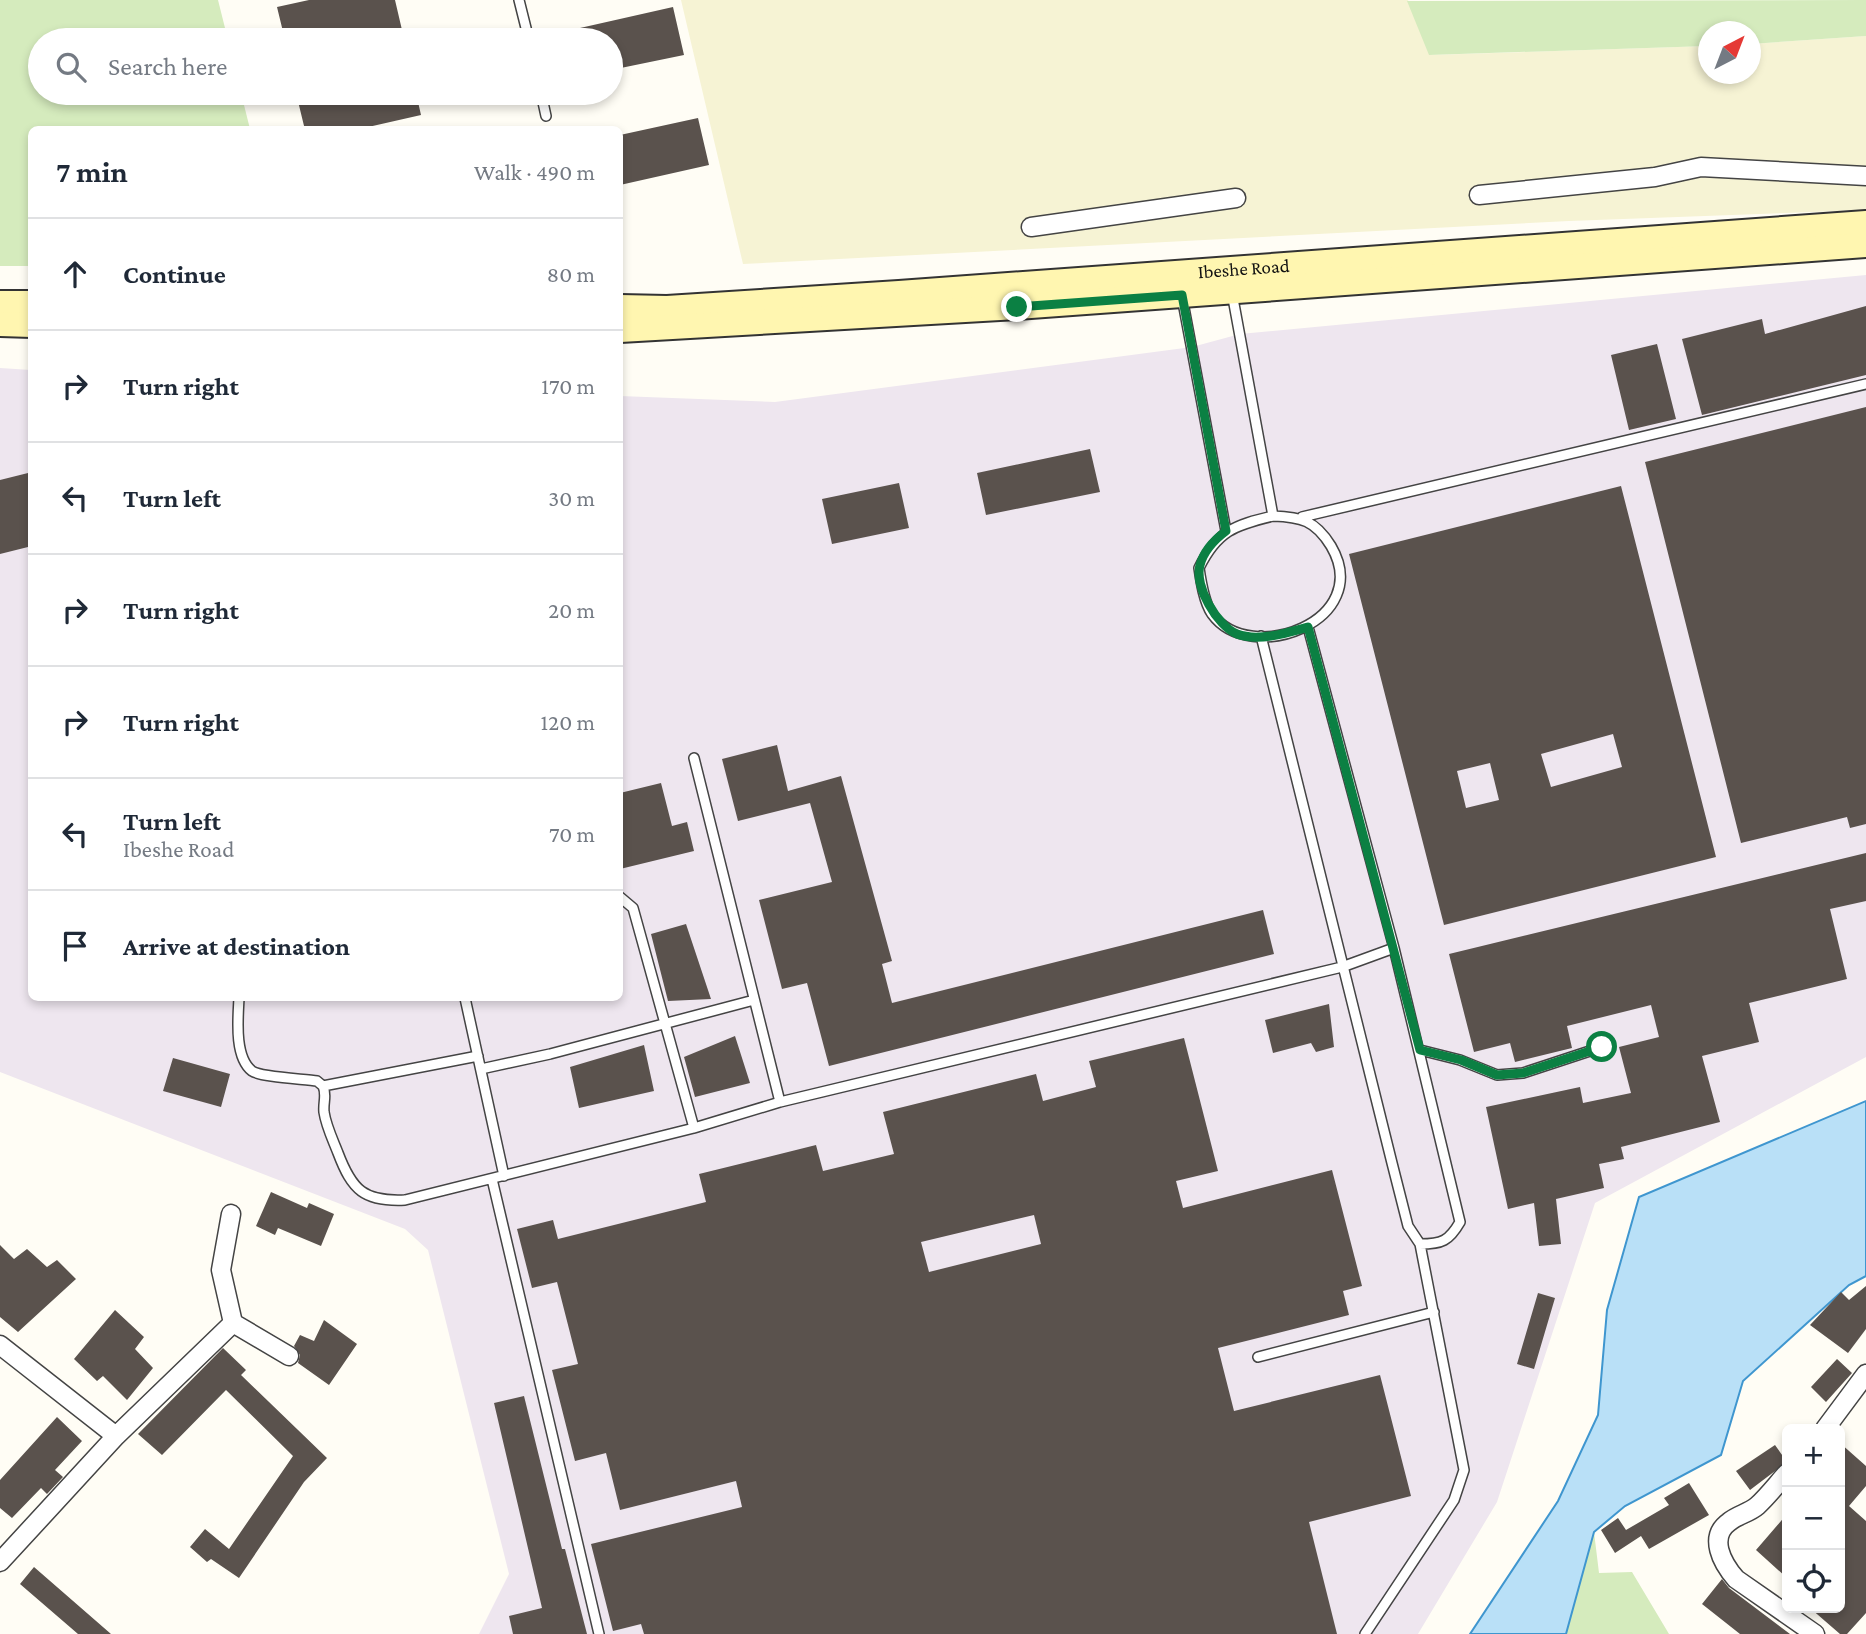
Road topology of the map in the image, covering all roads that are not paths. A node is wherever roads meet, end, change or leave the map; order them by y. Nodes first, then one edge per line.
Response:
1 (519, 0) edge
2 (526, 28) edge
3 (544, 105) edge
4 (546, 116) dead end
5 (1866, 176) edge
6 (1479, 195) dead end
7 (1236, 198) dead end
8 (1866, 223) edge
9 (1031, 227) dead end
10 (1866, 245) edge
11 (1232, 292) junction
12 (1182, 295) junction
13 (0, 303) edge
14 (28, 303) edge
15 (623, 307) edge
16 (0, 324) edge
17 (28, 325) edge
18 (623, 330) edge
19 (1866, 384) edge
20 (1273, 516) junction
21 (1302, 517) junction
22 (1226, 531) junction
23 (1308, 627) junction
24 (1261, 636) junction
25 (694, 758) dead end
26 (623, 900) edge
27 (1394, 948) junction
28 (1342, 967) junction
29 (754, 1000) junction
30 (239, 1001) edge
31 (466, 1001) edge
32 (664, 1023) junction
33 (1602, 1047) dead end
34 (1420, 1050) junction
35 (478, 1056) junction
36 (481, 1069) junction
37 (323, 1086) junction
38 (780, 1102) junction
39 (694, 1128) junction
40 (504, 1176) junction
41 (492, 1179) junction
42 (232, 1214) dead end
43 (1420, 1244) junction
44 (1434, 1312) junction
45 (233, 1323) junction
46 (0, 1345) edge
47 (289, 1356) dead end
48 (1258, 1357) dead end
49 (1866, 1374) edge
50 (1829, 1424) edge
51 (116, 1436) junction
52 (1782, 1478) edge
53 (0, 1562) edge
54 (599, 1634) edge
55 (1365, 1634) edge
56 (1815, 1634) edge

1 - 2 lane
3 - 4 lane
5 - 6 street
7 - 9 street
8 - 15 main road, Ibeshe Road
10 - 11 main road, Ibeshe Road
11 - 12 main road, Ibeshe Road
11 - 20 lane
12 - 18 main road, Ibeshe Road
12 - 22 lane
13 - 14 main road
16 - 17 main road
19 - 21 lane
20 - 21 lane
20 - 22 lane
21 - 23 lane
22 - 24 lane
23 - 24 lane
23 - 27 lane
24 - 28 lane
25 - 29 lane
26 - 32 lane
27 - 28 lane
27 - 34 lane
28 - 38 lane
28 - 43 lane
29 - 32 lane
29 - 38 lane
30 - 37 lane
31 - 35 lane
32 - 36 lane
32 - 39 lane
33 - 34 lane
34 - 43 lane
35 - 36 lane
35 - 37 lane
36 - 40 lane
37 - 41 lane
38 - 39 lane
39 - 40 lane
40 - 41 lane
41 - 54 lane
42 - 45 street
43 - 44 lane
44 - 48 lane
44 - 55 lane
45 - 47 street
45 - 51 street
46 - 51 street
49 - 50 street
51 - 53 street
52 - 56 street

